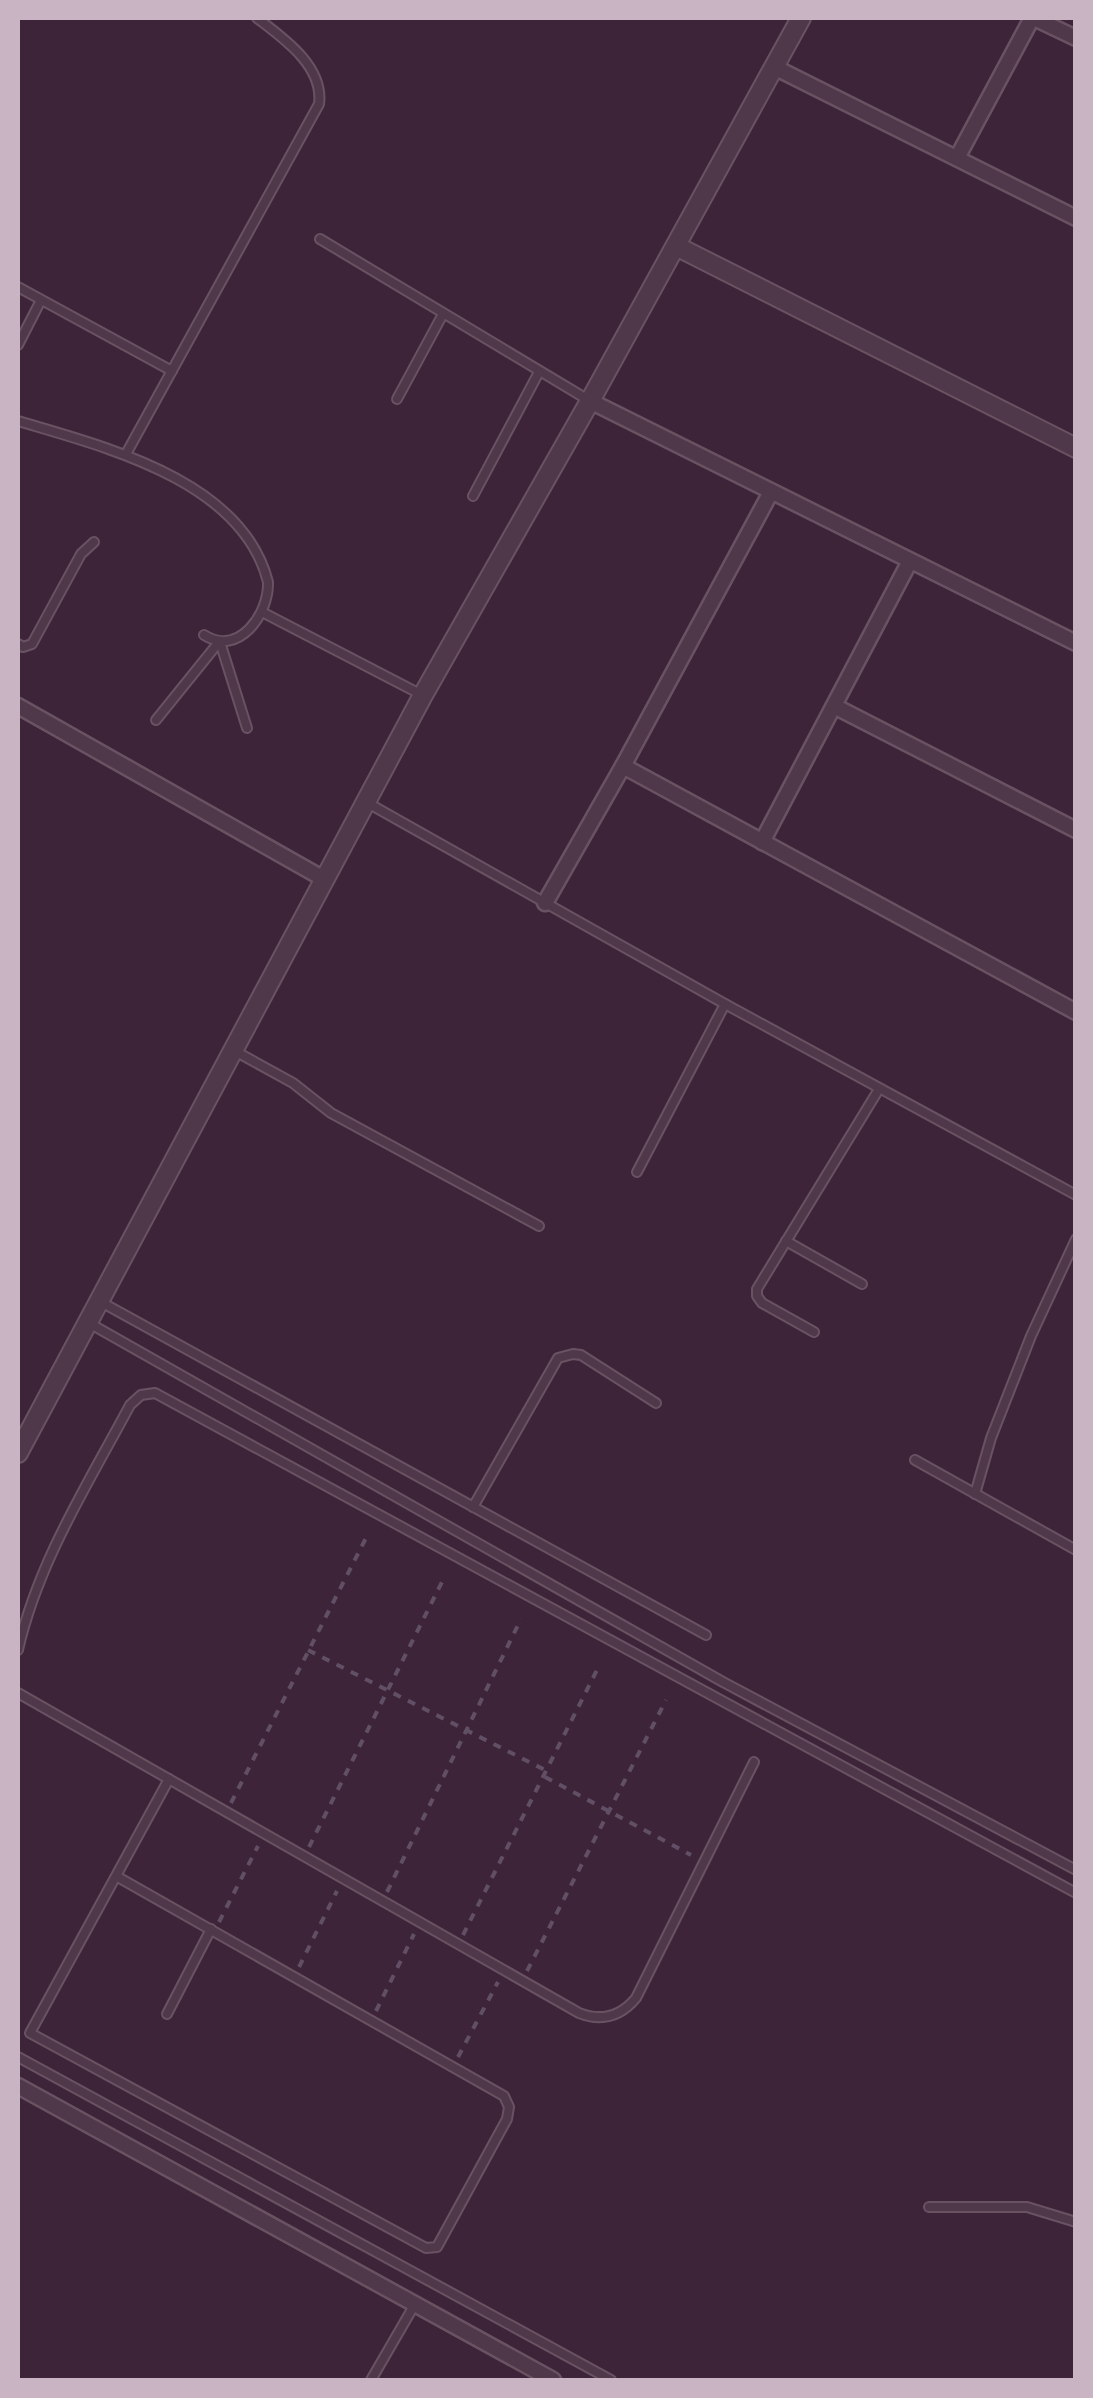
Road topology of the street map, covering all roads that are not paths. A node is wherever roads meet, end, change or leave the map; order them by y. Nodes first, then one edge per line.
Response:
1 (256, 18) edge
2 (801, 18) edge
3 (1033, 18) edge
4 (1076, 38) edge
5 (774, 67) junction
6 (956, 158) junction
7 (1076, 218) edge
8 (320, 239) dead end
9 (676, 246) junction
10 (18, 287) edge
11 (41, 300) junction
12 (443, 314) junction
13 (18, 345) edge
14 (172, 371) junction
15 (539, 372) junction
16 (397, 399) dead end
17 (590, 401) junction
18 (18, 421) edge
19 (1076, 448) edge
20 (126, 454) junction
21 (771, 492) junction
22 (473, 496) dead end
23 (94, 542) dead end
24 (910, 561) junction
25 (262, 612) junction
26 (204, 635) dead end
27 (220, 642) junction
28 (1076, 643) edge
29 (18, 644) edge
30 (423, 695) junction
31 (18, 706) edge
32 (834, 706) junction
33 (156, 720) dead end
34 (247, 728) dead end
35 (624, 766) junction
36 (365, 802) junction
37 (1076, 830) edge
38 (762, 842) junction
39 (324, 880) junction
40 (545, 903) junction
41 (725, 1004) junction
42 (1076, 1012) edge
43 (233, 1050) junction
44 (879, 1088) junction
45 (637, 1172) dead end
46 (1076, 1194) edge
47 (539, 1226) dead end
48 (1075, 1240) edge
49 (786, 1242) junction
50 (862, 1284) dead end
51 (100, 1302) junction
52 (89, 1323) junction
53 (814, 1332) dead end
54 (656, 1403) dead end
55 (18, 1452) edge
56 (915, 1460) dead end
57 (975, 1494) junction
58 (473, 1507) junction
59 (1076, 1550) edge
60 (706, 1635) dead end
61 (18, 1650) edge
62 (18, 1693) edge
63 (754, 1762) dead end
64 (169, 1779) junction
65 (1076, 1870) edge
66 (116, 1876) junction
67 (1076, 1894) edge
68 (212, 1930) junction
69 (166, 2014) dead end
70 (18, 2057) edge
71 (18, 2086) edge
72 (929, 2207) dead end
73 (1076, 2222) edge
74 (414, 2304) junction
75 (371, 2380) edge
76 (553, 2380) edge
77 (611, 2380) edge

1 - 14 lane
2 - 5 street
3 - 4 street
3 - 6 street
5 - 6 street
5 - 9 street
6 - 7 street
8 - 12 lane
9 - 17 street
9 - 19 street
10 - 11 lane
11 - 13 lane
11 - 14 lane
12 - 15 lane
12 - 16 lane
14 - 20 lane
15 - 17 lane
15 - 22 lane
17 - 21 street
17 - 30 street
18 - 20 lane
20 - 25 lane
21 - 24 street
21 - 35 street
23 - 29 lane
24 - 28 street
24 - 32 street
25 - 27 lane
25 - 30 lane
26 - 27 lane
27 - 33 lane
27 - 34 lane
30 - 36 street
31 - 39 street
32 - 37 street
32 - 38 street
35 - 38 street
35 - 40 street
36 - 39 street
36 - 40 lane
38 - 42 street
39 - 43 street
40 - 41 lane
41 - 44 lane
41 - 45 lane
43 - 47 lane
43 - 51 street
44 - 46 lane
44 - 49 lane
48 - 57 lane
49 - 50 lane
49 - 53 lane
51 - 52 street
51 - 58 lane
52 - 55 street
52 - 65 lane
54 - 58 lane
56 - 57 lane
57 - 59 lane
58 - 60 lane
61 - 67 lane
62 - 64 lane
63 - 64 lane
64 - 66 lane
66 - 68 lane
66 - 68 lane
68 - 69 lane
70 - 77 lane
71 - 74 street
72 - 73 lane
74 - 75 lane
74 - 76 street

